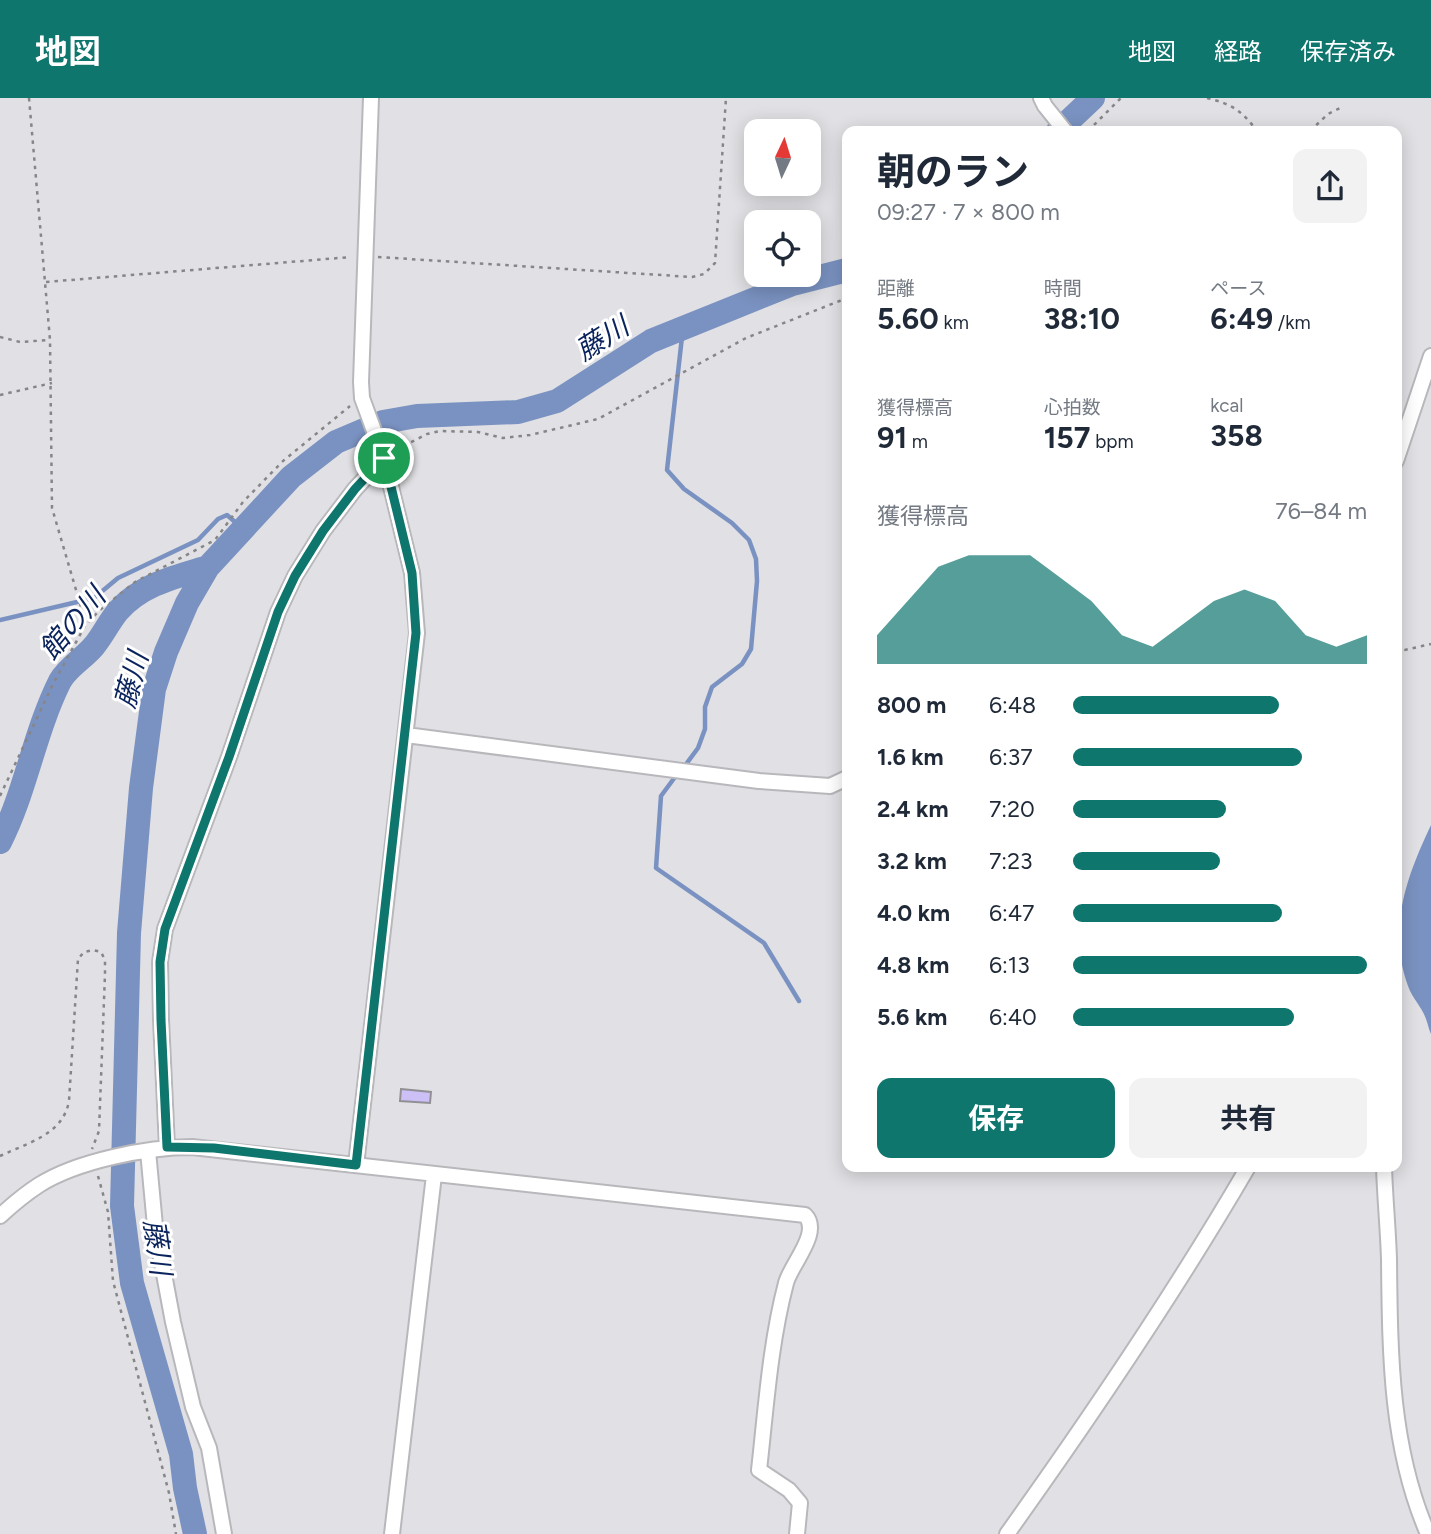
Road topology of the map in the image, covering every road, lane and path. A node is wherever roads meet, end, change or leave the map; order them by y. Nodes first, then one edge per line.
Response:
1 (29, 98) edge
2 (371, 98) edge
3 (726, 98) edge
4 (1121, 98) edge
5 (1207, 98) edge
6 (1043, 102) edge
7 (1340, 108) dead end
8 (1061, 126) edge
9 (1092, 126) edge
10 (1254, 126) edge
11 (1315, 126) edge
12 (366, 256) junction
13 (46, 282) junction
14 (842, 300) edge
15 (0, 337) edge
16 (50, 340) junction
17 (1431, 356) edge
18 (52, 383) junction
19 (0, 395) edge
20 (364, 402) junction
21 (1402, 443) edge
22 (384, 458) junction
23 (86, 624) junction
24 (1431, 644) edge
25 (1402, 651) edge
26 (406, 735) junction
27 (842, 780) edge
28 (0, 796) edge
29 (167, 1147) junction
30 (144, 1151) junction
31 (0, 1156) edge
32 (99, 1162) junction
33 (356, 1165) junction
34 (1245, 1172) edge
35 (1384, 1172) edge
36 (434, 1175) junction
37 (0, 1216) edge
38 (176, 1534) edge
39 (224, 1534) edge
40 (392, 1534) edge
41 (797, 1534) edge
42 (1007, 1534) edge
43 (1428, 1534) edge

1 - 13 path
2 - 12 street
3 - 12 path
4 - 9 path
5 - 10 path
6 - 8 street
7 - 11 path
12 - 13 path
12 - 20 street
13 - 16 path
14 - 22 path
15 - 16 path
16 - 18 path
17 - 21 street
18 - 19 path
18 - 23 path
20 - 22 street
20 - 23 path
22 - 26 street
22 - 29 street
23 - 28 path
24 - 25 path
26 - 27 street
26 - 33 street
29 - 30 street
29 - 33 street
30 - 32 street
30 - 39 street
31 - 32 path
32 - 37 street
32 - 38 path
33 - 36 street
34 - 42 street
35 - 43 street
36 - 40 street
36 - 41 street

